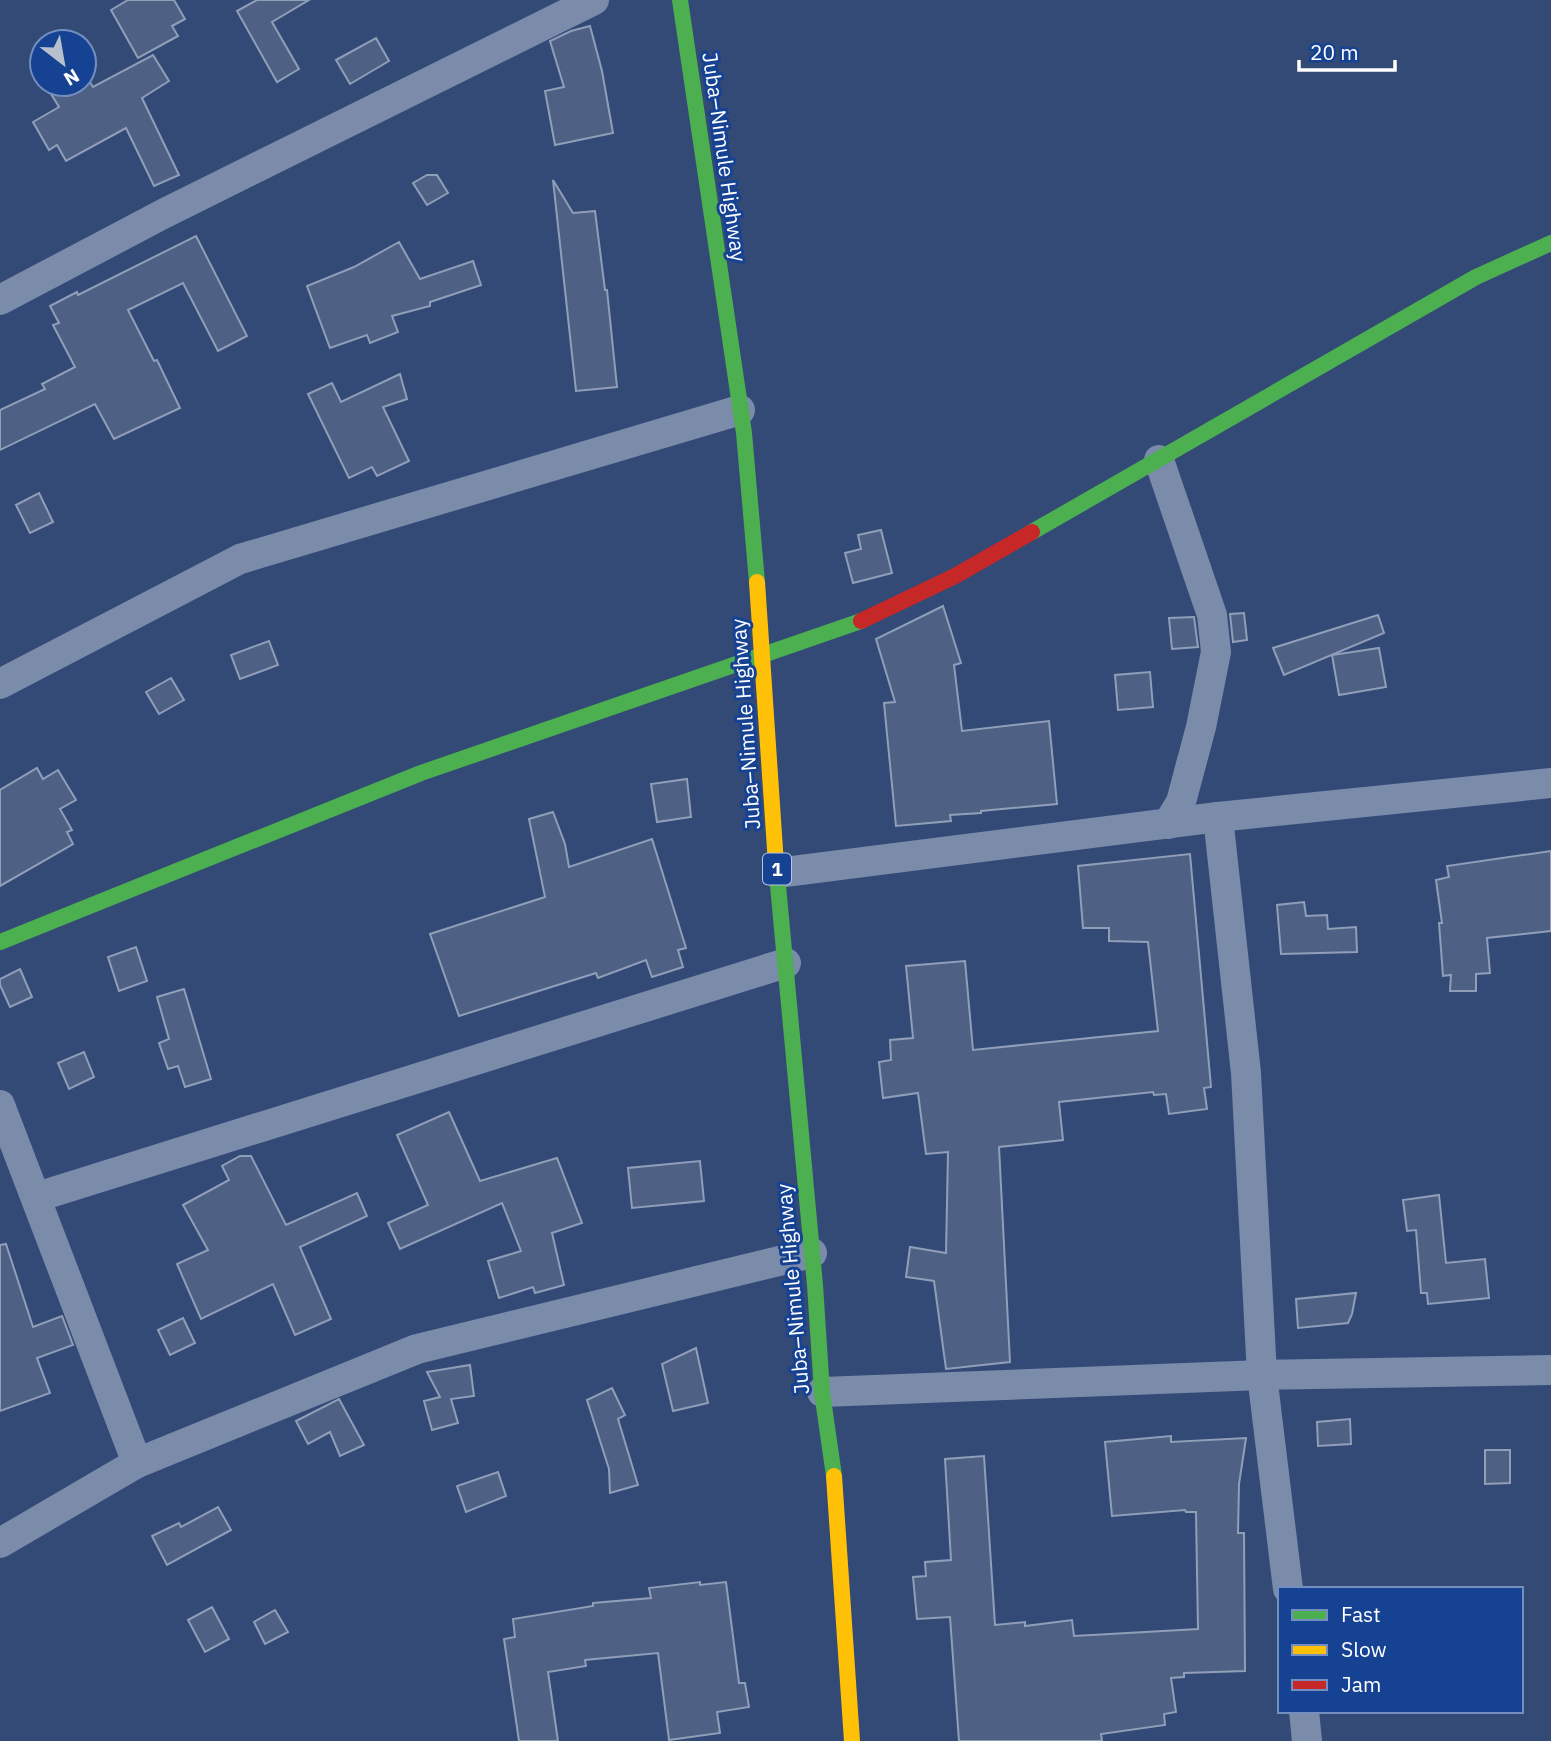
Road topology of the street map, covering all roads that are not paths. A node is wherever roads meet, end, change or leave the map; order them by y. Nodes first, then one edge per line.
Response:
1 (594, 0) edge
2 (680, 0) edge
3 (1551, 243) edge
4 (0, 300) edge
5 (740, 410) junction
6 (1159, 460) junction
7 (764, 654) junction
8 (0, 684) edge
9 (1551, 783) edge
10 (1218, 817) junction
11 (1168, 824) junction
12 (777, 873) junction
13 (0, 942) edge
14 (786, 963) junction
15 (0, 1105) edge
16 (37, 1197) junction
17 (812, 1253) junction
18 (1551, 1370) edge
19 (1262, 1375) junction
20 (822, 1392) junction
21 (137, 1464) junction
22 (0, 1543) edge
23 (1288, 1587) edge
24 (1304, 1713) edge
25 (852, 1741) edge
26 (1307, 1741) edge

1 - 4 street
2 - 5 main road, Juba–Nimule Highway / 1
3 - 6 main road
5 - 7 main road, Juba–Nimule Highway / 1
5 - 8 street
6 - 7 main road
6 - 11 street
7 - 12 main road, Juba–Nimule Highway / 1
7 - 13 main road
9 - 10 street
10 - 11 street
10 - 19 street
11 - 12 street
12 - 14 main road, Juba–Nimule Highway / 1
14 - 16 street
14 - 17 main road, Juba–Nimule Highway / 1
15 - 16 street
16 - 21 street
17 - 20 main road, Juba–Nimule Highway / 1
17 - 21 street
18 - 19 street
19 - 20 street
19 - 23 street
20 - 25 main road, Juba–Nimule Highway / 1
21 - 22 street
24 - 26 street

